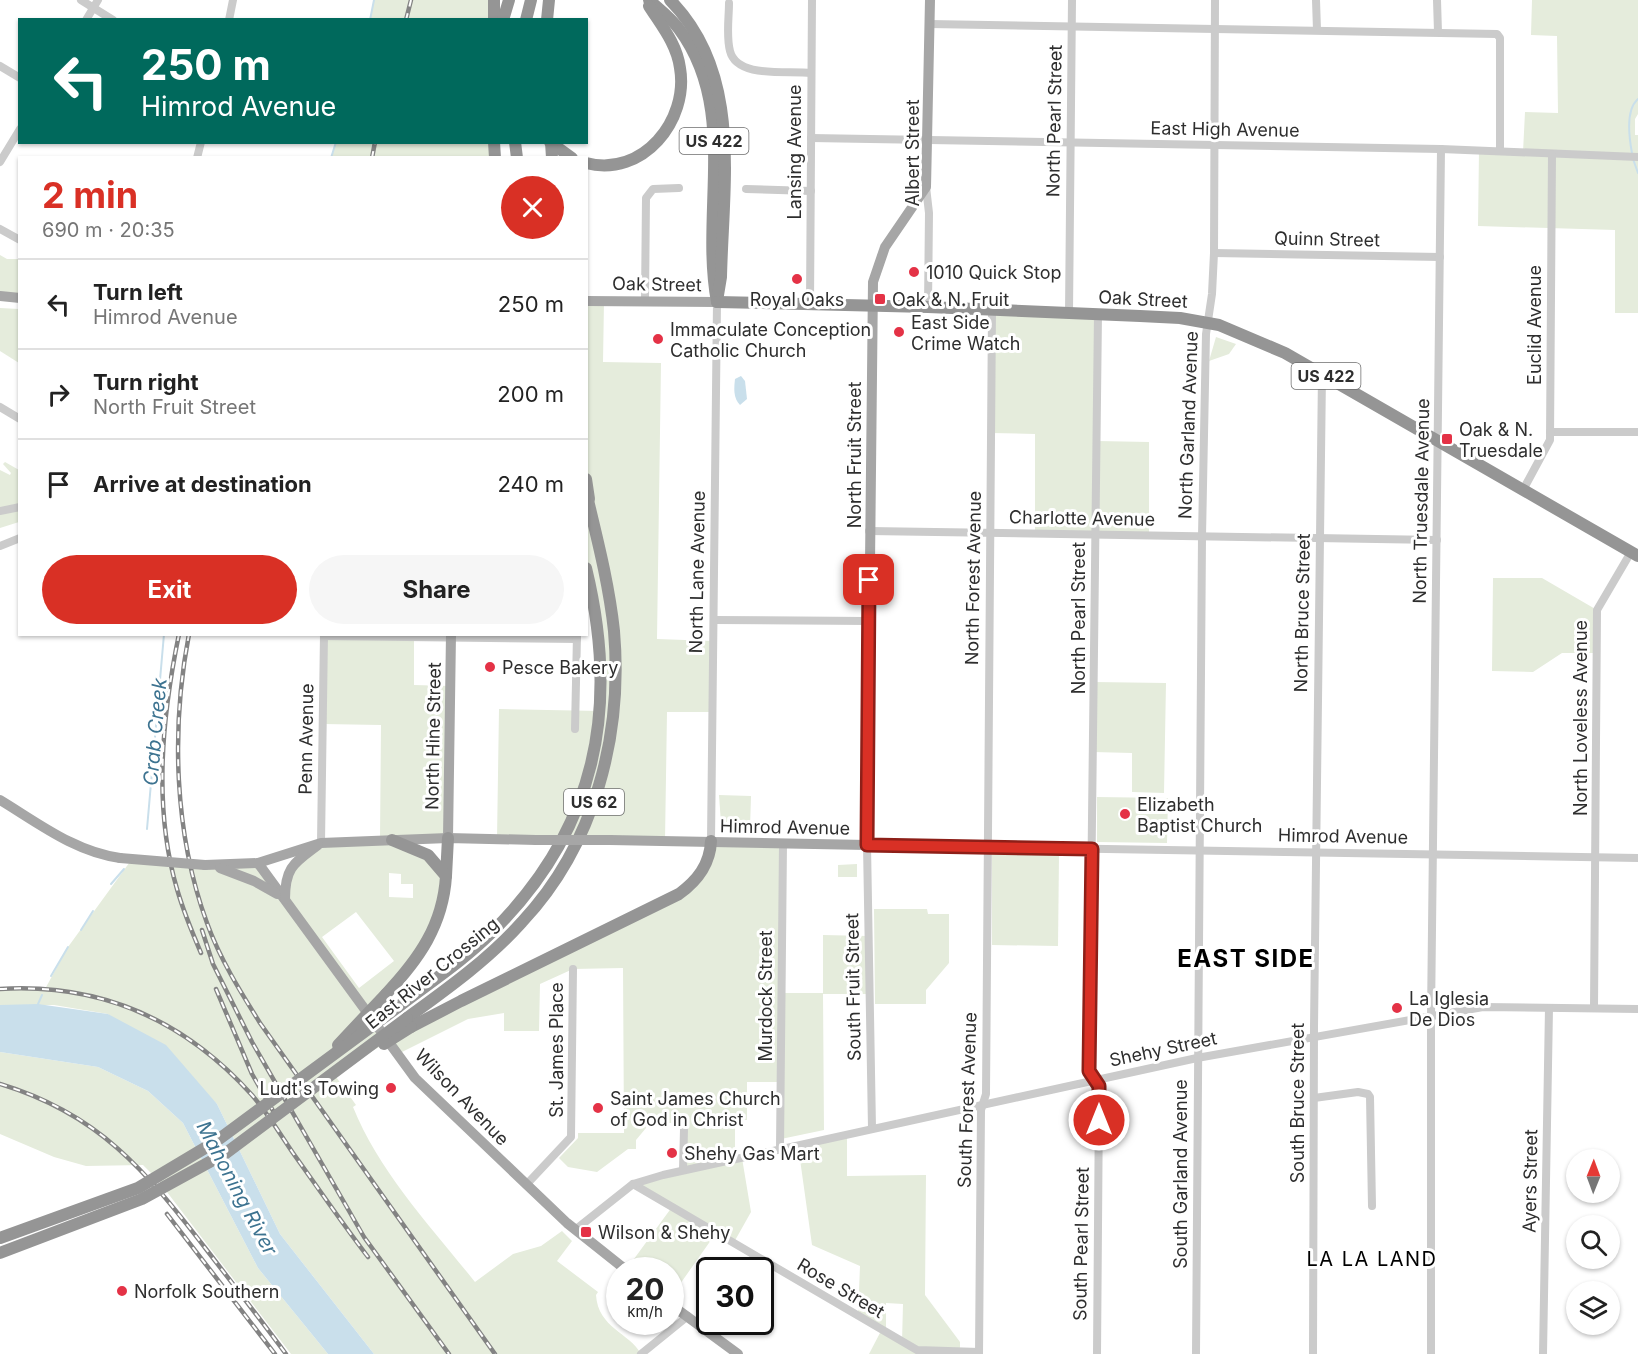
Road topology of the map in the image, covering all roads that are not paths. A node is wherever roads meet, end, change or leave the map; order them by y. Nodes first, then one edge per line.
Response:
1 (81, 0) edge
2 (233, 0) edge
3 (494, 0) edge
4 (508, 0) edge
5 (532, 0) edge
6 (549, 0) edge
7 (645, 0) edge
8 (649, 0) edge
9 (670, 0) edge
10 (812, 0) edge
11 (930, 0) edge
12 (1072, 0) edge
13 (1215, 0) edge
14 (1316, 0) edge
15 (1437, 0) edge
16 (729, 3) dead end
17 (96, 4) edge
18 (87, 18) edge
19 (111, 18) edge
20 (229, 18) edge
21 (494, 18) edge
22 (504, 18) edge
23 (528, 18) edge
24 (547, 18) edge
25 (929, 24) junction
26 (1071, 27) junction
27 (1215, 29) junction
28 (1317, 30) junction
29 (1438, 33) junction
30 (0, 66) edge
31 (811, 73) junction
32 (18, 77) edge
33 (18, 132) edge
34 (811, 138) junction
35 (928, 141) junction
36 (1070, 143) junction
37 (553, 144) edge
38 (1214, 145) junction
39 (1441, 149) junction
40 (1500, 151) junction
41 (1552, 154) junction
42 (569, 156) edge
43 (1638, 157) edge
44 (0, 162) edge
45 (588, 162) edge
46 (926, 187) junction
47 (679, 188) dead end
48 (746, 189) dead end
49 (811, 191) junction
50 (0, 229) edge
51 (18, 239) edge
52 (1214, 253) junction
53 (1440, 257) junction
54 (1, 295) edge
55 (18, 298) edge
56 (645, 300) junction
57 (589, 301) edge
58 (717, 302) junction
59 (810, 304) junction
60 (871, 306) junction
61 (928, 307) junction
62 (992, 309) junction
63 (1069, 313) junction
64 (1098, 315) junction
65 (1208, 322) junction
66 (1322, 374) junction
67 (0, 407) edge
68 (18, 418) edge
69 (1550, 432) junction
70 (1638, 432) edge
71 (1438, 442) junction
72 (1523, 490) junction
73 (588, 493) edge
74 (588, 501) edge
75 (18, 507) edge
76 (0, 511) edge
77 (591, 515) junction
78 (869, 531) junction
79 (990, 533) junction
80 (1095, 535) junction
81 (1202, 536) junction
82 (1320, 538) junction
83 (18, 539) edge
84 (1437, 540) junction
85 (0, 546) edge
86 (1635, 554) edge
87 (588, 576) edge
88 (714, 620) junction
89 (868, 621) junction
90 (324, 636) edge
91 (451, 636) edge
92 (577, 637) edge
93 (575, 729) dead end
94 (0, 800) edge
95 (448, 838) junction
96 (392, 840) junction
97 (711, 842) junction
98 (321, 843) junction
99 (783, 843) junction
100 (867, 845) junction
101 (987, 848) junction
102 (1092, 849) junction
103 (1199, 851) junction
104 (1316, 852) junction
105 (1434, 854) junction
106 (1596, 857) junction
107 (1638, 858) edge
108 (258, 863) junction
109 (210, 865) junction
110 (446, 876) junction
111 (285, 899) junction
112 (573, 969) dead end
113 (1549, 1008) junction
114 (1594, 1008) junction
115 (1638, 1009) edge
116 (1431, 1016) junction
117 (409, 1023) junction
118 (1314, 1037) junction
119 (1197, 1058) junction
120 (310, 1074) junction
121 (1095, 1080) junction
122 (1314, 1098) junction
123 (984, 1104) junction
124 (872, 1128) junction
125 (684, 1129) dead end
126 (780, 1149) junction
127 (683, 1170) junction
128 (633, 1184) junction
129 (526, 1185) junction
130 (1372, 1206) dead end
131 (575, 1230) junction
132 (0, 1238) edge
133 (0, 1253) edge
134 (609, 1257) edge
135 (684, 1313) edge
136 (688, 1316) junction
137 (979, 1353) edge
138 (641, 1354) edge
139 (738, 1354) edge
140 (1097, 1354) edge
141 (1196, 1354) edge
142 (1313, 1354) edge
143 (1431, 1354) edge
144 (1543, 1354) edge

1 - 17 street
2 - 20 street
3 - 21 highway
4 - 22 highway
5 - 23 highway
6 - 24 highway
7 - 45 highway
8 - 58 highway, US 422
9 - 58 highway, US 422
10 - 31 street, Lansing Avenue
11 - 25 main road, Albert Street
12 - 26 street, North Pearl Street
13 - 27 street, North Garland Avenue
14 - 28 street
15 - 29 street
16 - 31 street
17 - 18 street
17 - 19 street
25 - 26 street
25 - 35 main road, Albert Street
26 - 27 street
26 - 36 street, North Pearl Street
27 - 28 street
27 - 38 street, North Garland Avenue
28 - 29 street
29 - 40 street
30 - 32 street
31 - 34 street, Lansing Avenue
33 - 44 street
34 - 35 street, East High Avenue
34 - 49 street, Lansing Avenue
35 - 36 street, East High Avenue
35 - 46 main road, Albert Street
36 - 38 street, East High Avenue
36 - 63 street, North Pearl Street
37 - 42 highway
38 - 39 street, East High Avenue
38 - 52 street, North Garland Avenue
39 - 40 street, East High Avenue
39 - 53 street, North Truesdale Avenue
40 - 41 street, East High Avenue
41 - 43 street, East High Avenue
41 - 69 street, Euclid Avenue
46 - 60 main road, North Fruit Street
46 - 61 street, Albert Street
47 - 56 street
48 - 49 street
49 - 59 street, Lansing Avenue
50 - 51 street
52 - 53 street, Quinn Street
52 - 65 street, North Garland Avenue
53 - 71 street, North Truesdale Avenue
54 - 55 main road
56 - 57 main road, Oak Street
56 - 58 main road, Oak Street
58 - 59 highway, Oak Street / US 422
58 - 88 street, North Lane Avenue
59 - 60 highway, Oak Street / US 422
60 - 61 highway, Oak Street / US 422
60 - 78 main road, North Fruit Street
61 - 62 highway, Oak Street / US 422
62 - 63 highway, Oak Street / US 422
62 - 79 street, North Forest Avenue
63 - 64 highway, Oak Street / US 422
64 - 65 highway, Oak Street / US 422
64 - 80 street, North Pearl Street
65 - 66 highway, Oak Street / US 422
65 - 81 street, North Garland Avenue
66 - 71 highway, Oak Street / US 422
66 - 82 street, North Bruce Street
67 - 68 street
69 - 70 street
69 - 72 street, Euclid Avenue
71 - 72 highway, Oak Street / US 422
71 - 84 street, North Truesdale Avenue
72 - 86 highway, Oak Street / US 422
73 - 77 highway
74 - 77 highway, East River Crossing / US 62
75 - 76 street
77 - 117 highway, East River Crossing / US 62
78 - 79 street, Charlotte Avenue
78 - 89 main road, North Fruit Street
79 - 80 street, Charlotte Avenue
79 - 101 street, North Forest Avenue
80 - 81 street, Charlotte Avenue
80 - 102 street, North Pearl Street
81 - 82 street, Charlotte Avenue
81 - 103 street, North Garland Avenue
82 - 84 street, Charlotte Avenue
82 - 104 street, North Bruce Street
83 - 85 street
84 - 105 street, North Truesdale Avenue
86 - 106 street, North Loveless Avenue
87 - 120 highway, East River Crossing / US 62, bridge
88 - 89 street
88 - 97 street, North Lane Avenue
89 - 100 main road, North Fruit Street
90 - 98 street, Penn Avenue
91 - 92 street
91 - 95 main road, North Hine Street
92 - 93 street
94 - 109 main road, bridge
95 - 96 main road, Himrod Avenue
95 - 97 main road, Himrod Avenue, bridge
95 - 110 highway
96 - 98 main road, Himrod Avenue
96 - 110 highway
97 - 99 main road, Himrod Avenue
97 - 117 highway
98 - 108 main road, Himrod Avenue
98 - 111 main road
99 - 100 main road, Himrod Avenue
99 - 126 street, Murdock Street
100 - 101 street, Himrod Avenue
100 - 124 street, South Fruit Street
101 - 102 street, Himrod Avenue
101 - 123 street, South Forest Avenue
102 - 103 street, Himrod Avenue
102 - 121 street, South Pearl Street
103 - 104 street, Himrod Avenue
103 - 119 street, South Garland Avenue
104 - 105 street, Himrod Avenue
104 - 118 street, South Bruce Street
105 - 106 street, Himrod Avenue
105 - 116 street, North Truesdale Avenue
106 - 107 street, Himrod Avenue
106 - 114 street, North Loveless Avenue
108 - 109 main road, Himrod Avenue
108 - 111 main road, Wilson Avenue
109 - 111 main road
110 - 120 highway, bridge
111 - 129 main road, Wilson Avenue
112 - 129 street, St. James Place
113 - 114 street, Shehy Street
113 - 116 street, Shehy Street
113 - 144 street, Ayers Street
114 - 115 street, Shehy Street
116 - 118 street, Shehy Street
116 - 143 street, North Truesdale Avenue
117 - 133 highway, bridge
118 - 119 street, Shehy Street
118 - 122 street, South Bruce Street
119 - 121 street, Shehy Street
119 - 141 street, South Garland Avenue
120 - 132 highway, East River Crossing / US 62, bridge
121 - 123 street, Shehy Street
121 - 140 street, South Pearl Street
122 - 130 street
122 - 142 street, South Bruce Street
123 - 124 street, Shehy Street
123 - 137 street, South Forest Avenue
124 - 126 street, Shehy Street
125 - 127 street
126 - 127 street, Shehy Street
127 - 128 street, Shehy Street
128 - 131 street, Shehy Street
128 - 137 street, Rose Street
129 - 131 main road, Wilson Avenue
131 - 134 main road, Wilson Avenue
135 - 136 main road
136 - 138 street
136 - 139 main road

